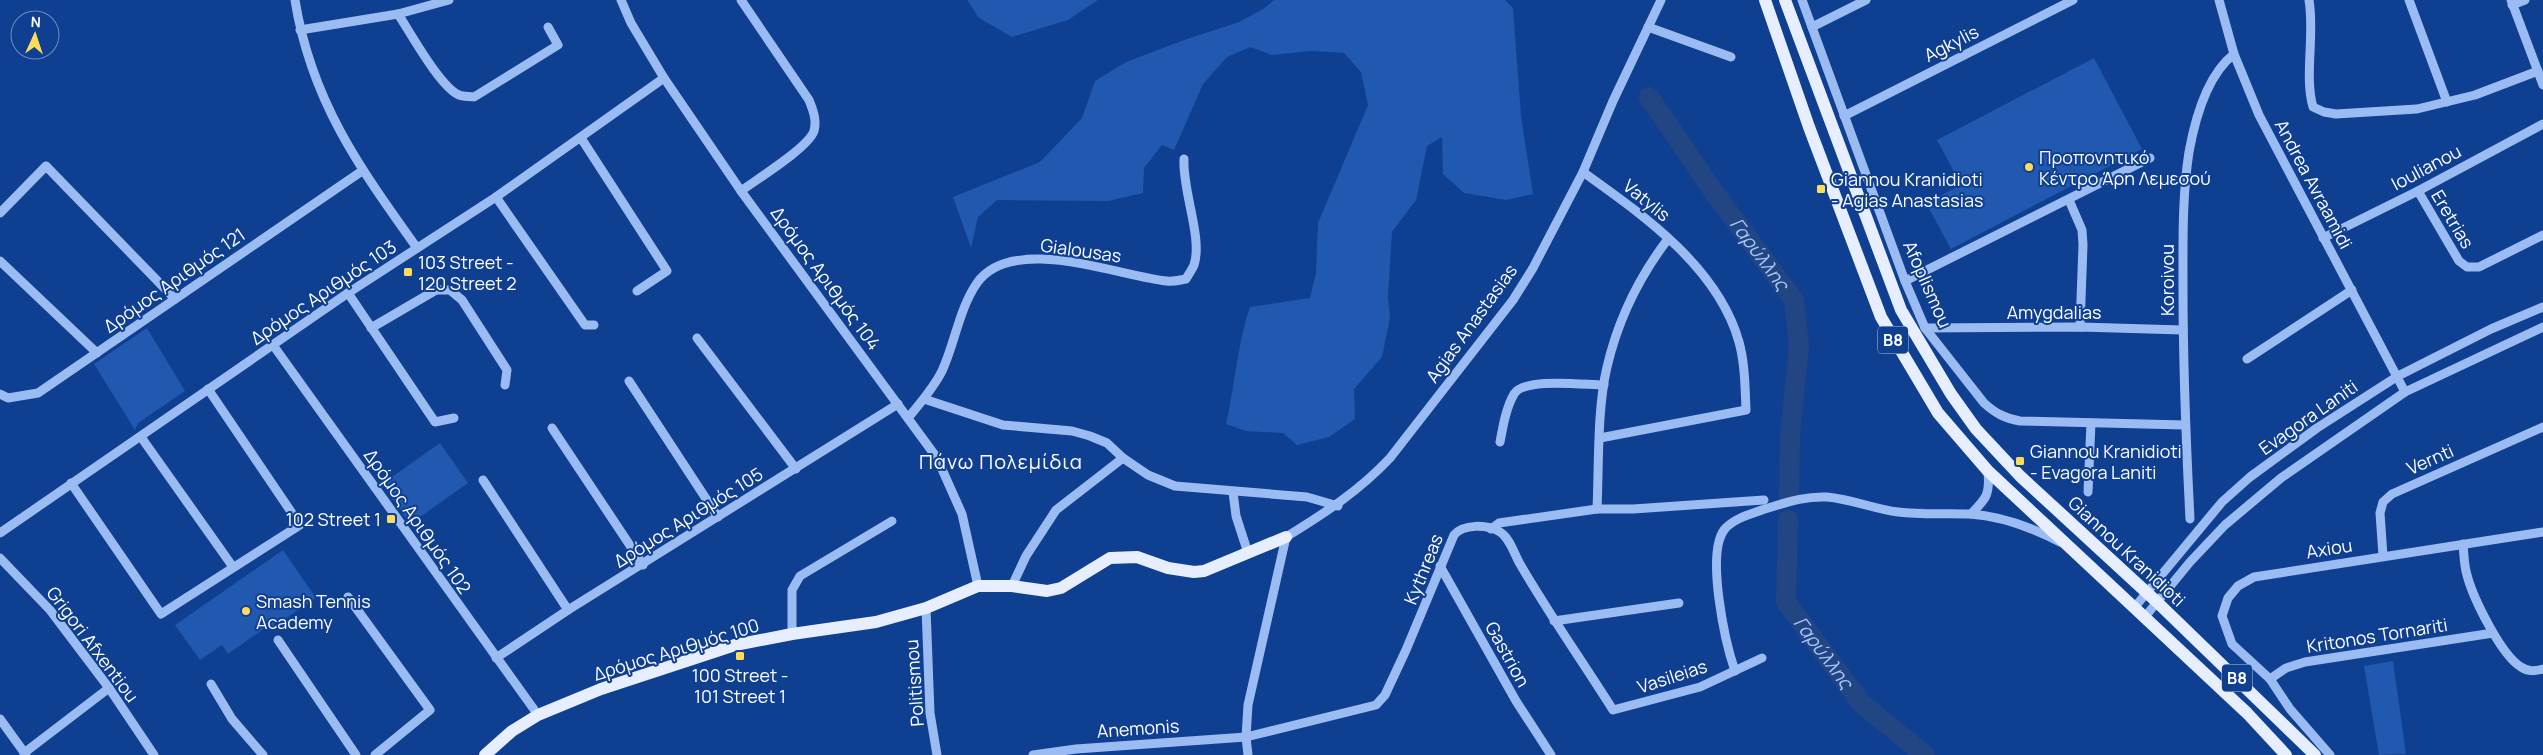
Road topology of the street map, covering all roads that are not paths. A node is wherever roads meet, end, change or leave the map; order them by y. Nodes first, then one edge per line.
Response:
1 (295, 0) edge
2 (448, 0) edge
3 (621, 0) edge
4 (741, 0) edge
5 (1661, 0) edge
6 (1765, 0) edge
7 (1785, 0) edge
8 (1802, 0) edge
9 (1866, 0) edge
10 (2073, 0) edge
11 (2219, 0) edge
12 (2310, 0) edge
13 (2408, 0) edge
14 (2525, 0) edge
15 (2511, 2) edge
16 (398, 14) junction
17 (548, 27) dead end
18 (1648, 27) junction
19 (1812, 27) junction
20 (300, 30) junction
21 (2234, 54) junction
22 (1731, 57) dead end
23 (2538, 71) junction
24 (664, 78) junction
25 (2543, 85) edge
26 (2447, 102) junction
27 (1844, 116) junction
28 (2543, 124) edge
29 (581, 138) junction
30 (2150, 158) dead end
31 (1184, 159) dead end
32 (362, 171) junction
33 (1583, 172) junction
34 (741, 191) junction
35 (2418, 191) junction
36 (496, 197) junction
37 (2069, 200) junction
38 (0, 213) edge
39 (2543, 234) edge
40 (2323, 238) junction
41 (1668, 239) junction
42 (416, 248) junction
43 (0, 261) edge
44 (1906, 281) junction
45 (2352, 290) junction
46 (637, 291) dead end
47 (348, 293) junction
48 (175, 299) junction
49 (2543, 307) edge
50 (594, 325) dead end
51 (2080, 327) junction
52 (2543, 327) edge
53 (372, 328) junction
54 (1926, 328) junction
55 (2183, 330) junction
56 (697, 338) dead end
57 (273, 345) junction
58 (97, 353) junction
59 (2246, 359) dead end
60 (2398, 376) junction
61 (629, 381) dead end
62 (505, 385) dead end
63 (1604, 385) junction
64 (208, 389) junction
65 (2406, 392) junction
66 (0, 394) edge
67 (924, 399) junction
68 (898, 404) junction
69 (454, 418) dead end
70 (908, 418) junction
71 (2091, 423) junction
72 (2185, 425) junction
73 (2543, 427) edge
74 (552, 428) dead end
75 (141, 437) junction
76 (1600, 438) junction
77 (1500, 442) dead end
78 (1123, 458) junction
79 (796, 469) junction
80 (1988, 471) junction
81 (482, 480) dead end
82 (71, 483) junction
83 (1234, 492) junction
84 (2088, 492) dead end
85 (1764, 500) dead end
86 (1338, 506) junction
87 (1597, 508) junction
88 (1971, 514) junction
89 (718, 517) junction
90 (2190, 519) dead end
91 (892, 521) dead end
92 (1491, 529) junction
93 (2543, 532) edge
94 (0, 533) edge
95 (1286, 537) junction
96 (2463, 544) junction
97 (2067, 546) junction
98 (1248, 553) junction
99 (2382, 556) junction
100 (0, 558) edge
101 (643, 564) junction
102 (1440, 566) junction
103 (233, 567) junction
104 (978, 586) junction
105 (1012, 586) junction
106 (2147, 593) junction
107 (348, 597) dead end
108 (2157, 602) junction
109 (1679, 603) dead end
110 (926, 608) junction
111 (2134, 608) junction
112 (568, 610) junction
113 (2144, 618) junction
114 (1554, 621) junction
115 (2493, 633) junction
116 (792, 634) junction
117 (278, 640) dead end
118 (496, 658) junction
119 (1762, 658) dead end
120 (2543, 669) edge
121 (1735, 671) junction
122 (2270, 680) junction
123 (211, 684) dead end
124 (109, 688) junction
125 (538, 715) junction
126 (0, 720) edge
127 (1246, 737) junction
128 (25, 754) edge
129 (154, 755) edge
130 (262, 755) edge
131 (356, 755) edge
132 (375, 755) edge
133 (485, 755) edge
134 (937, 755) edge
135 (1033, 755) edge
136 (1248, 755) edge
137 (1552, 755) edge
138 (2286, 755) edge
139 (2315, 755) edge
140 (2330, 755) edge

1 - 20 street
2 - 16 street
3 - 24 street, Δρόμος Αριθμός 104
4 - 34 street
5 - 18 street, Agias Anastasias
6 - 80 main road, Giannou Kranidioti / B8
7 - 106 main road, Giannou Kranidioti / B8
8 - 19 street, Afoplismou
9 - 19 street
10 - 27 street, Agkylis
11 - 21 street, Andrea Avraamidi
12 - 26 street
13 - 26 street
14 - 15 street
15 - 23 street
16 - 17 street
16 - 20 street
18 - 22 street
18 - 33 street, Agias Anastasias
19 - 27 street, Afoplismou
20 - 32 street
21 - 40 street, Andrea Avraamidi
21 - 55 street, Koroivou
23 - 25 street
23 - 26 street
24 - 29 street, Δρόμος Αριθμός 103
24 - 34 street, Δρόμος Αριθμός 104
27 - 44 street, Afoplismou
28 - 35 street, Ioulianou
29 - 36 street, Δρόμος Αριθμός 103
29 - 46 street
30 - 37 street
31 - 67 street, Gialousas
32 - 42 street
32 - 48 street, Δρόμος Αριθμός 121
33 - 41 street, Vatylis
33 - 86 street, Agias Anastasias
34 - 68 street, Δρόμος Αριθμός 104
35 - 39 street, Eretrias
35 - 40 street, Ioulianou
36 - 42 street, Δρόμος Αριθμός 103
36 - 50 street
37 - 44 street
37 - 51 street
38 - 48 street
40 - 45 street, Andrea Avraamidi
41 - 63 street, Vatylis
41 - 76 street
42 - 47 street, Δρόμος Αριθμός 103
43 - 58 street
44 - 54 street, Afoplismou
45 - 59 street
45 - 60 street, Andrea Avraamidi
47 - 53 street
47 - 57 street, Δρόμος Αριθμός 103
48 - 58 street, Δρόμος Αριθμός 121
49 - 60 street, Evagora Laniti
51 - 54 street, Amygdalias
51 - 55 street, Amygdalias
52 - 65 street, Evagora Laniti
53 - 62 street
53 - 69 street
54 - 71 street, Afoplismou
55 - 72 street, Koroivou
56 - 79 street
57 - 64 street, Δρόμος Αριθμός 103
57 - 118 street, Δρόμος Αριθμός 102
58 - 66 street, Δρόμος Αριθμός 121
60 - 65 street, Andrea Avraamidi
60 - 106 street, Evagora Laniti
61 - 89 street
63 - 76 street, Vatylis
63 - 77 street
64 - 75 street, Δρόμος Αριθμός 103
64 - 103 street
65 - 108 street, Evagora Laniti
67 - 70 street, Gialousas
67 - 78 street
68 - 70 street, Δρόμος Αριθμός 104
68 - 79 street, Δρόμος Αριθμός 105
70 - 104 street, Δρόμος Αριθμός 104
71 - 72 street, Afoplismou
71 - 84 street
72 - 90 street, Koroivou
73 - 99 street, Vernti
74 - 101 street
75 - 82 street, Δρόμος Αριθμός 103
75 - 103 street
76 - 87 street, Vatylis
78 - 83 street
78 - 105 street
79 - 89 street, Δρόμος Αριθμός 105
80 - 88 street
80 - 97 main road, Giannou Kranidioti / B8
81 - 112 street
82 - 94 street, Δρόμος Αριθμός 103
82 - 103 street
83 - 86 street
83 - 98 street
85 - 87 street
86 - 95 street, Agias Anastasias
87 - 92 street
88 - 97 street
88 - 121 street
89 - 101 street, Δρόμος Αριθμός 105
91 - 116 street
92 - 102 street, Kythreas
92 - 114 street
93 - 96 street, Axiou
95 - 98 main road, Agias Anastasias
95 - 127 street
96 - 99 street, Axiou
96 - 115 street
97 - 111 main road, Giannou Kranidioti / B8
98 - 105 main road, Agias Anastasias
99 - 122 street, Axiou
100 - 124 street, Grigori Afxentiou
101 - 112 street, Δρόμος Αριθμός 105
102 - 127 street, Kythreas
102 - 137 street, Gastrion
104 - 105 main road, Agias Anastasias
104 - 110 main road, Δρόμος Αριθμός 100
106 - 108 main road, Giannou Kranidioti / B8
106 - 111 street, Evagora Laniti
107 - 132 street
108 - 113 street, Evagora Laniti
108 - 139 main road, Giannou Kranidioti / B8
109 - 114 street
110 - 116 main road, Δρόμος Αριθμός 100
110 - 134 street, Politismou
111 - 113 main road, Giannou Kranidioti / B8
112 - 118 street, Δρόμος Αριθμός 105
113 - 138 main road, Giannou Kranidioti / B8
114 - 121 street, Vasileias
115 - 120 street
115 - 122 street, Kritonos Tornariti
116 - 125 main road, Δρόμος Αριθμός 100
117 - 131 street
118 - 125 street, Δρόμος Αριθμός 102
119 - 121 street, Vasileias
122 - 140 street, Axiou
123 - 130 street
124 - 128 street
124 - 129 street, Grigori Afxentiou
125 - 133 main road, Δρόμος Αριθμός 100
126 - 128 street
127 - 135 street, Anemonis
127 - 136 street

